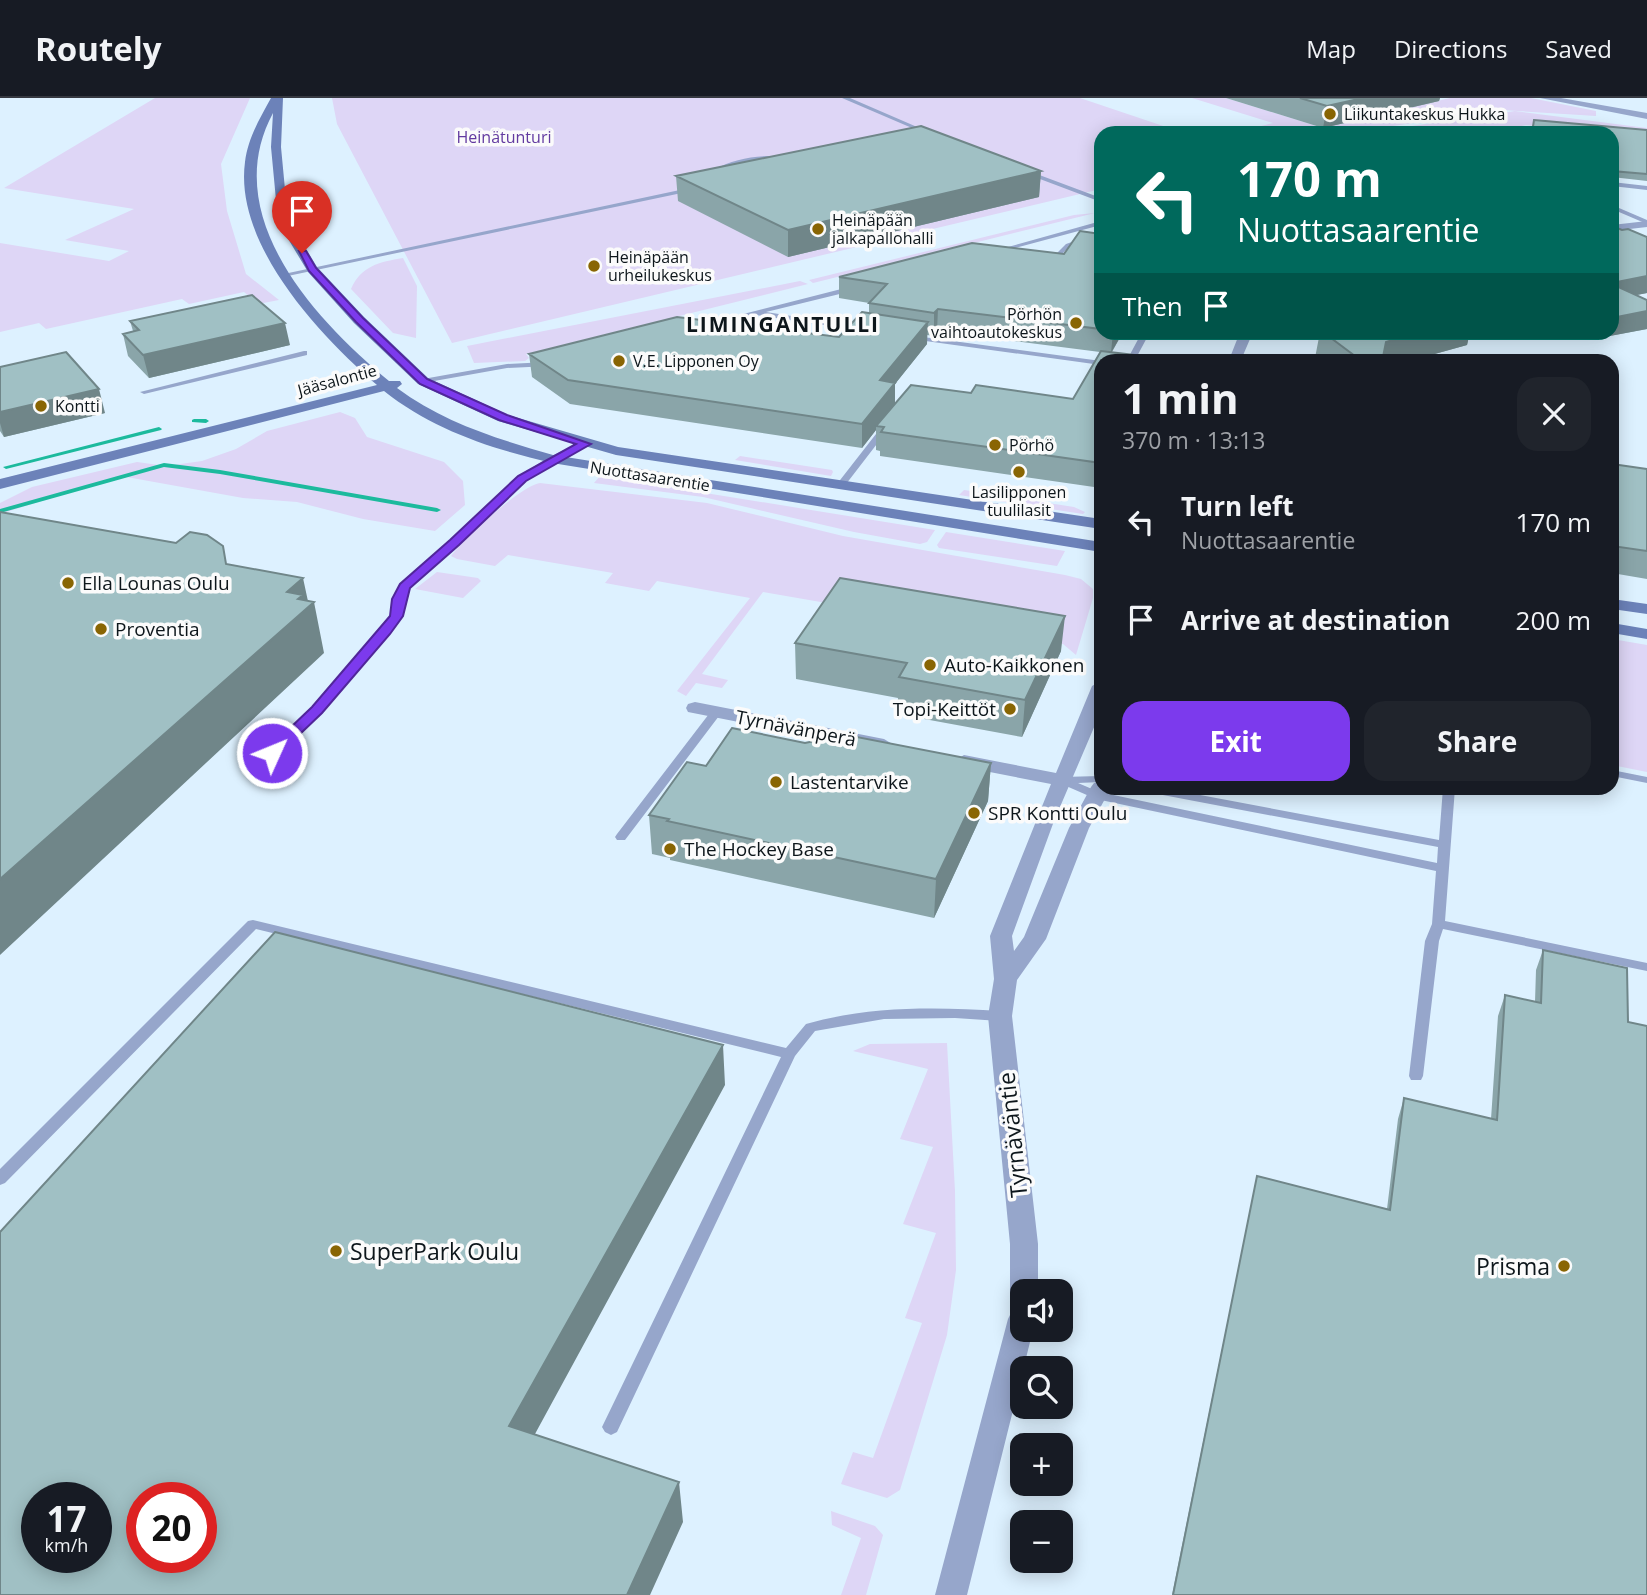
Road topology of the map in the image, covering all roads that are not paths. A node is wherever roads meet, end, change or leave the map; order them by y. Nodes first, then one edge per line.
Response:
1 (277, 98) edge
2 (845, 98) edge
3 (1545, 98) edge
4 (1645, 116) edge
5 (938, 137) edge
6 (786, 160) edge
7 (1019, 169) edge
8 (714, 184) edge
9 (1619, 185) edge
10 (702, 187) edge
11 (1647, 188) edge
12 (1094, 197) edge
13 (1619, 210) edge
14 (1647, 223) edge
15 (1094, 225) edge
16 (1619, 227) edge
17 (1094, 236) edge
18 (1000, 258) edge
19 (1040, 263) edge
20 (312, 269) junction
21 (283, 275) junction
22 (860, 286) edge
23 (756, 313) junction
24 (690, 329) edge
25 (873, 331) edge
26 (898, 335) edge
27 (304, 353) dead end
28 (558, 362) edge
29 (1094, 362) edge
30 (423, 381) junction
31 (389, 389) junction
32 (144, 392) dead end
33 (894, 418) edge
34 (585, 444) junction
35 (552, 459) junction
36 (0, 484) edge
37 (840, 486) junction
38 (1094, 523) edge
39 (1094, 546) edge
40 (1619, 605) edge
41 (1647, 609) edge
42 (1619, 629) edge
43 (1647, 634) edge
44 (1094, 704) edge
45 (695, 708) dead end
46 (716, 712) junction
47 (900, 748) edge
48 (272, 753) dead end
49 (940, 756) edge
50 (1619, 774) edge
51 (1061, 780) junction
52 (1647, 780) edge
53 (1094, 786) edge
54 (1095, 795) edge
55 (1133, 795) edge
56 (1184, 795) edge
57 (1449, 795) edge
58 (621, 837) dead end
59 (1445, 845) junction
60 (1442, 868) junction
61 (1438, 924) junction
62 (1647, 967) edge
63 (1006, 979) junction
64 (1000, 1016) junction
65 (789, 1054) junction
66 (1416, 1076) dead end
67 (0, 1179) edge
68 (1024, 1279) edge
69 (1016, 1342) edge
70 (611, 1427) dead end
71 (951, 1595) edge

1 - 20 street, Nuottasaarentie
1 - 21 street, Nuottasaarentie
2 - 5 lane
3 - 4 street
6 - 8 lane
7 - 12 lane
9 - 11 lane
10 - 20 lane
13 - 14 lane
14 - 16 street
15 - 18 lane
17 - 19 lane
20 - 21 lane
20 - 30 street, Nuottasaarentie
21 - 31 street, Nuottasaarentie
22 - 23 lane
23 - 24 lane
23 - 25 lane
26 - 29 lane
27 - 32 lane
28 - 30 lane
30 - 31 street, Jääsalontie
30 - 34 street, Nuottasaarentie
31 - 35 street, Nuottasaarentie
31 - 36 street, Jääsalontie
33 - 37 lane
34 - 35 lane
34 - 37 street, Nuottasaarentie
35 - 39 street, Nuottasaarentie
35 - 48 lane
37 - 38 street, Nuottasaarentie
40 - 41 street
42 - 43 street
44 - 51 street, Tyrnäväntie
45 - 46 street, Tyrnävänperä
46 - 47 street, Tyrnävänperä
46 - 58 lane
49 - 51 street
50 - 52 lane
51 - 53 lane
51 - 63 street, Tyrnäväntie
54 - 63 street, Tyrnäväntie
55 - 60 lane
56 - 59 lane
57 - 59 lane
59 - 60 lane
60 - 61 lane
61 - 62 lane
61 - 66 lane
63 - 64 street, Tyrnäväntie
64 - 65 lane
64 - 68 street, Tyrnäväntie
65 - 67 lane
65 - 70 lane
69 - 71 street

